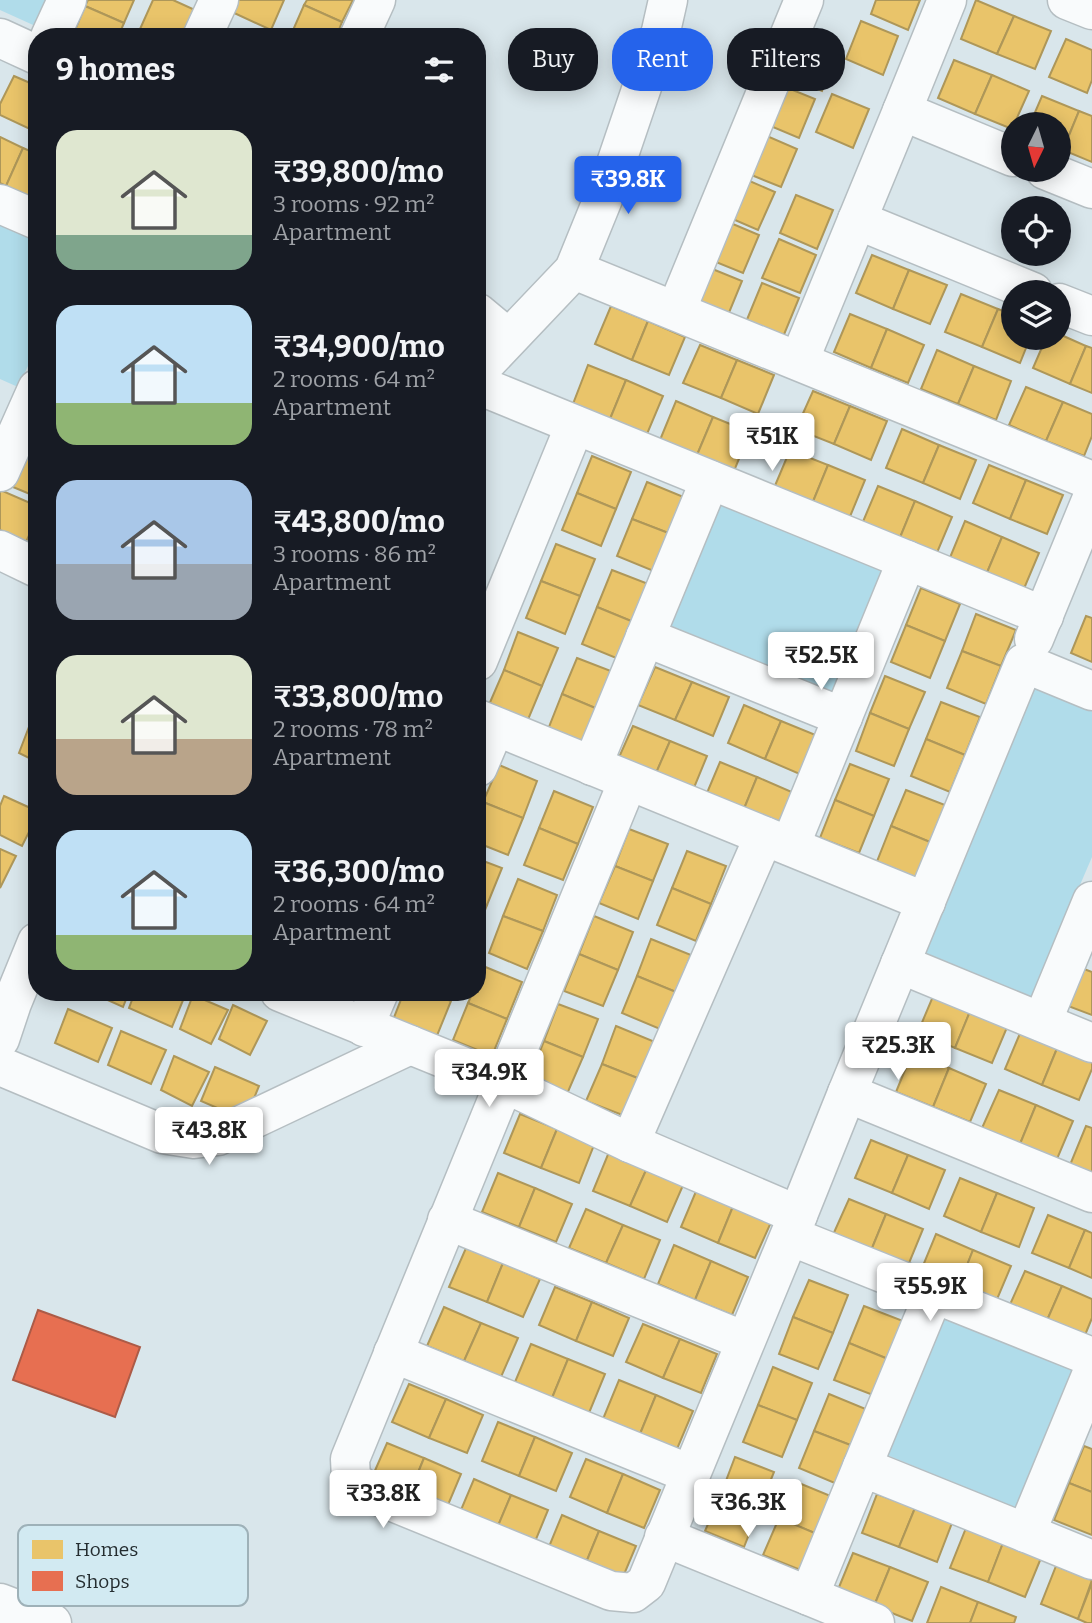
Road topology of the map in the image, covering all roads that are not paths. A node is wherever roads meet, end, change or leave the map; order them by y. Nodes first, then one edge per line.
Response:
1 (67, 0) edge
2 (219, 0) edge
3 (376, 0) edge
4 (668, 0) edge
5 (804, 0) edge
6 (947, 0) edge
7 (1067, 0) edge
8 (1092, 10) edge
9 (55, 28) edge
10 (206, 28) edge
11 (363, 28) edge
12 (902, 111) junction
13 (1001, 152) edge
14 (1071, 181) edge
15 (1092, 189) edge
16 (0, 204) edge
17 (28, 216) edge
18 (857, 220) junction
19 (574, 270) junction
20 (1004, 280) edge
21 (1071, 308) edge
22 (676, 311) junction
23 (1092, 316) edge
24 (486, 320) edge
25 (508, 338) junction
26 (486, 361) edge
27 (799, 361) junction
28 (486, 388) edge
29 (22, 398) edge
30 (575, 425) junction
31 (0, 472) edge
32 (709, 480) junction
33 (1092, 481) edge
34 (1092, 498) edge
35 (0, 550) edge
36 (907, 560) junction
37 (28, 564) edge
38 (1044, 616) junction
39 (645, 636) junction
40 (486, 642) edge
41 (1024, 663) junction
42 (1092, 691) edge
43 (843, 717) junction
44 (487, 723) edge
45 (592, 766) junction
46 (628, 780) junction
47 (777, 841) junction
48 (1092, 901) edge
49 (926, 902) junction
50 (28, 964) edge
51 (900, 964) junction
52 (302, 1001) edge
53 (375, 1001) edge
54 (1042, 1022) junction
55 (364, 1027) junction
56 (0, 1039) edge
57 (1092, 1043) edge
58 (410, 1045) junction
59 (0, 1066) edge
60 (504, 1083) junction
61 (847, 1093) junction
62 (630, 1143) junction
63 (1092, 1193) edge
64 (447, 1220) junction
65 (794, 1225) junction
66 (934, 1293) junction
67 (745, 1341) junction
68 (393, 1353) junction
69 (1092, 1357) edge
70 (1092, 1373) edge
71 (862, 1467) junction
72 (690, 1474) junction
73 (1026, 1533) junction
74 (664, 1537) junction
75 (1092, 1560) edge
76 (809, 1596) junction
77 (0, 1603) edge
78 (52, 1623) edge
79 (874, 1623) edge

1 - 9 street
2 - 10 street
3 - 11 street
4 - 19 street
5 - 22 street
6 - 12 street
7 - 8 street
12 - 13 street
12 - 18 street
14 - 15 street
16 - 17 street
18 - 20 street
18 - 27 street
19 - 22 street
19 - 25 street
21 - 23 street
22 - 27 street
24 - 25 street
25 - 26 street
27 - 33 street
28 - 30 street
29 - 31 street
30 - 32 street
30 - 40 street
32 - 36 street
32 - 39 street
34 - 38 street
35 - 37 street
36 - 38 street
36 - 43 street
38 - 41 street
39 - 43 street
39 - 45 street
41 - 42 street
41 - 49 street
43 - 47 street
44 - 45 street
45 - 46 street
46 - 47 street
46 - 60 street
47 - 49 street
47 - 62 street
48 - 54 street
49 - 51 street
50 - 56 street
51 - 54 street
51 - 61 street
52 - 55 street
53 - 55 street
54 - 57 street
55 - 58 street
58 - 59 street
58 - 60 street
60 - 62 street
60 - 64 street
61 - 63 street
61 - 65 street
62 - 65 street
64 - 67 street
64 - 68 street
65 - 66 street
65 - 67 street
66 - 69 street
66 - 71 street
67 - 72 street
68 - 72 street
68 - 74 street
70 - 73 street
71 - 73 street
71 - 76 street
72 - 74 street
73 - 75 street
74 - 76 street
76 - 79 street
77 - 78 street

